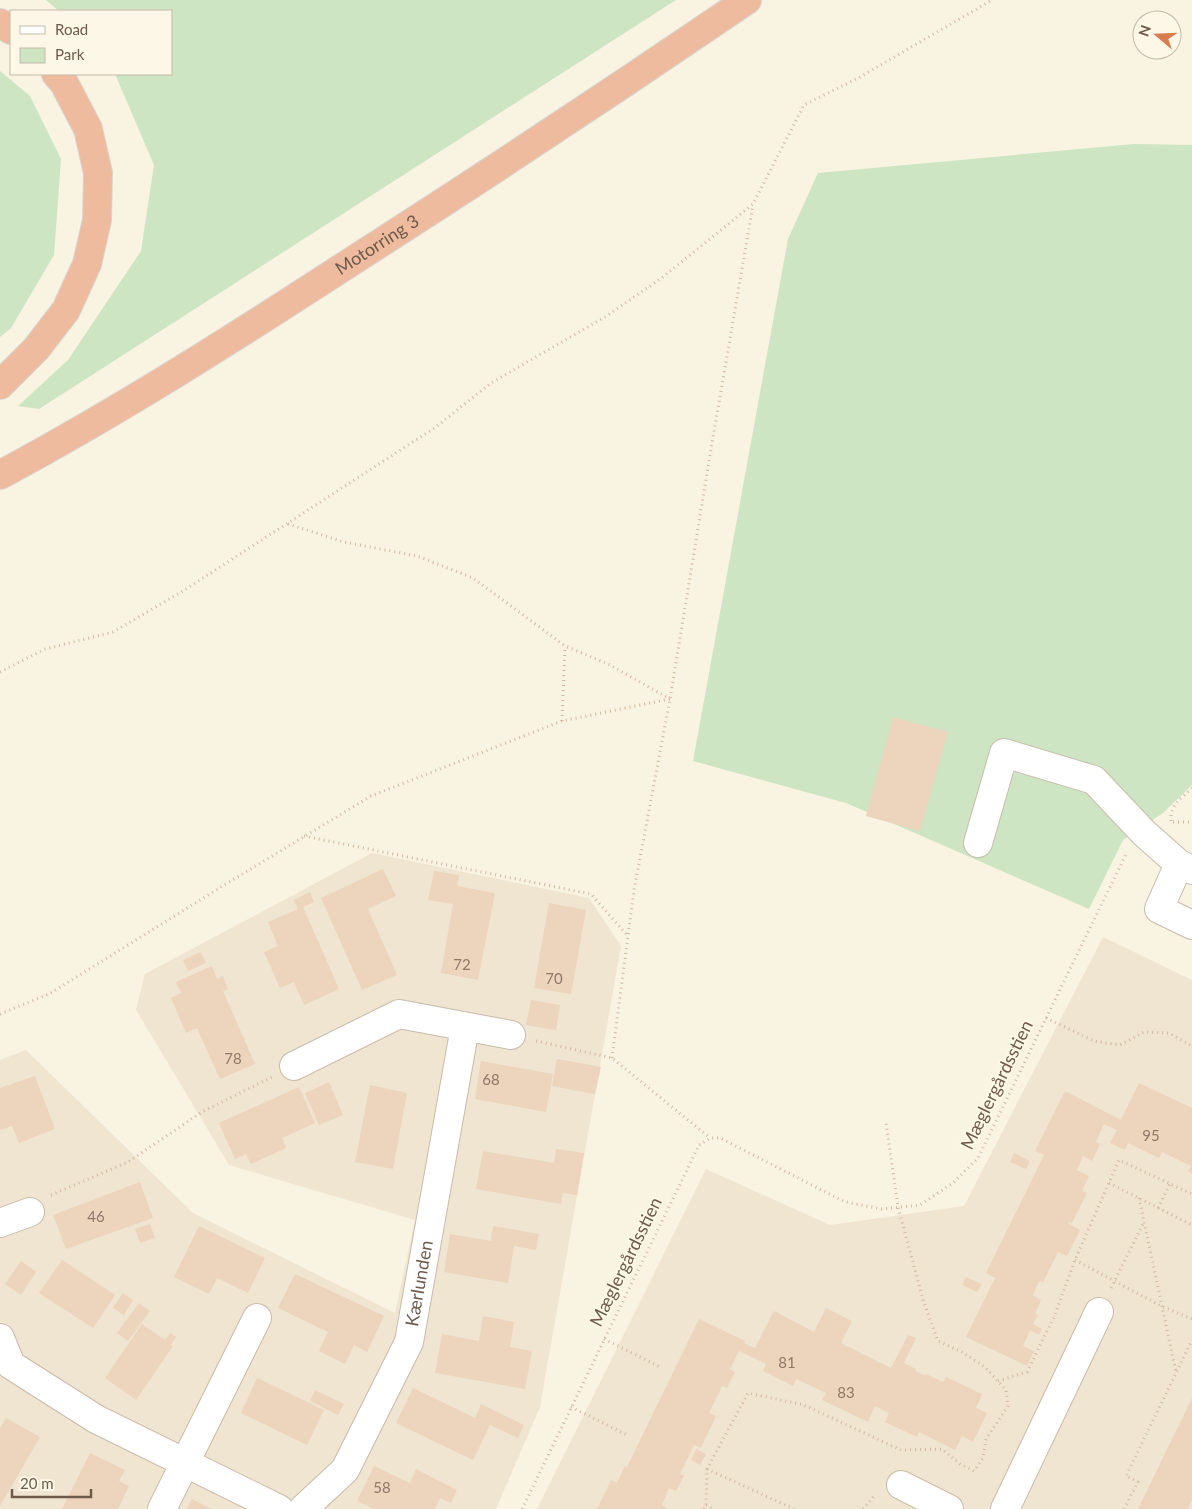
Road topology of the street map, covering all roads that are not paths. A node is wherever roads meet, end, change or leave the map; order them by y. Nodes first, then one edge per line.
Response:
1 (746, 0) edge
2 (57, 75) edge
3 (0, 385) edge
4 (0, 475) edge
5 (978, 844) dead end
6 (1186, 867) edge
7 (1192, 925) edge
8 (465, 1027) junction
9 (511, 1036) road end
10 (294, 1066) road end
11 (30, 1212) road end
12 (0, 1223) edge
13 (1099, 1312) road end
14 (257, 1318) dead end
15 (0, 1338) edge
16 (5, 1375) edge
17 (185, 1463) junction
18 (901, 1485) dead end
19 (162, 1509) edge
20 (279, 1509) edge
21 (303, 1509) edge
22 (949, 1509) edge
23 (1004, 1509) edge

1 - 4 highway, Motorring 3
2 - 3 highway
5 - 6 street
6 - 7 street
8 - 9 street
8 - 10 street
8 - 21 street, Kærlunden
11 - 12 street
13 - 23 street
14 - 17 street
15 - 16 street
16 - 17 street
17 - 19 street
17 - 20 street
18 - 22 street

